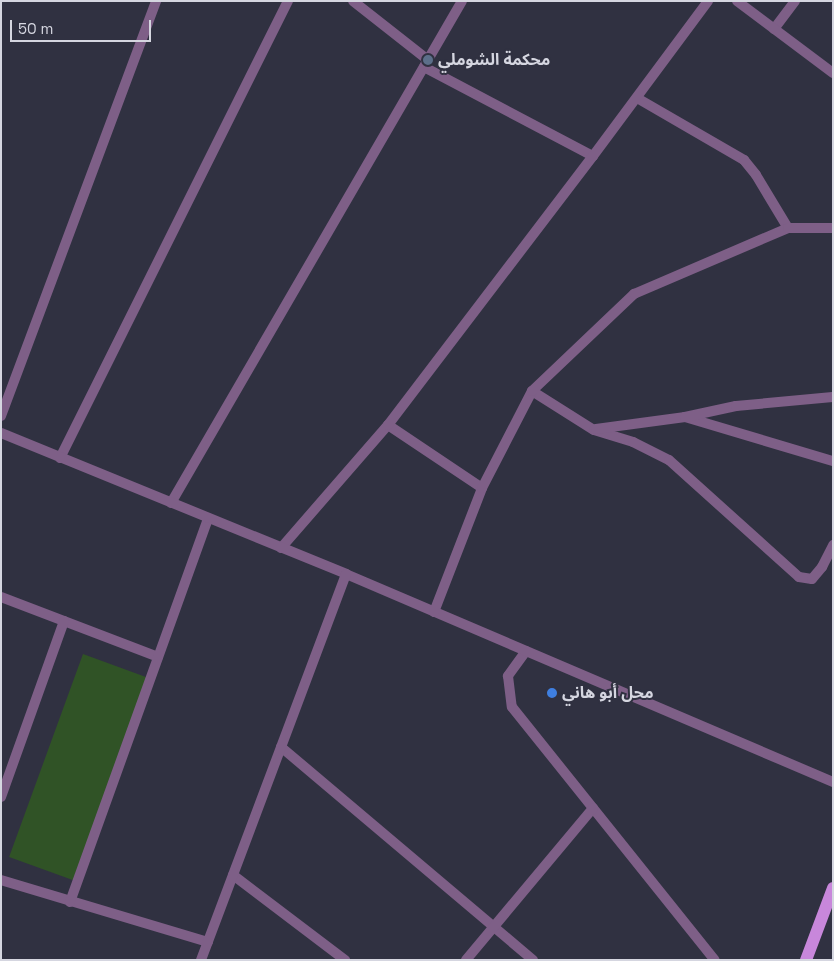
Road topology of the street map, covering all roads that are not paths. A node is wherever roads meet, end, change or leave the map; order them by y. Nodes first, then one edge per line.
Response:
1 (156, 1) edge
2 (288, 1) edge
3 (353, 1) edge
4 (462, 1) edge
5 (708, 1) edge
6 (737, 1) edge
7 (795, 1) edge
8 (774, 29) junction
9 (426, 63) junction
10 (833, 73) edge
11 (636, 98) junction
12 (593, 156) junction
13 (788, 228) junction
14 (833, 228) edge
15 (532, 391) junction
16 (833, 397) edge
17 (1, 416) edge
18 (685, 417) junction
19 (388, 425) junction
20 (594, 430) junction
21 (1, 434) edge
22 (60, 458) junction
23 (833, 461) edge
24 (482, 488) junction
25 (171, 503) junction
26 (208, 518) junction
27 (833, 545) edge
28 (281, 548) junction
29 (346, 574) junction
30 (1, 597) edge
31 (434, 612) junction
32 (64, 621) junction
33 (526, 651) junction
34 (158, 657) junction
35 (281, 747) junction
36 (833, 782) edge
37 (1, 797) edge
38 (593, 808) junction
39 (233, 875) junction
40 (1, 880) edge
41 (833, 888) edge
42 (70, 902) junction
43 (494, 927) junction
44 (208, 942) junction
45 (202, 960) edge
46 (345, 960) edge
47 (466, 960) edge
48 (533, 960) edge
49 (715, 960) edge
50 (806, 960) edge

1 - 17 street
2 - 22 street
3 - 9 street
4 - 9 street
5 - 11 street
6 - 8 street
7 - 8 street
8 - 10 street
9 - 12 street
9 - 25 street
11 - 12 street
11 - 13 street
12 - 19 street
13 - 14 street
13 - 15 street
15 - 20 street
15 - 24 street
16 - 18 street
18 - 20 street
18 - 23 street
19 - 24 street
19 - 28 street
20 - 27 street
21 - 22 street
22 - 25 street
24 - 31 street
25 - 26 street
26 - 28 street
26 - 34 street
28 - 29 street
29 - 31 street
29 - 35 street
30 - 32 street
31 - 33 street
32 - 34 street
32 - 37 street
33 - 36 street
33 - 38 street
34 - 42 street
35 - 39 street
35 - 43 street
38 - 43 street
38 - 49 street
39 - 44 street
39 - 46 street
40 - 42 street
41 - 50 main road
42 - 44 street
43 - 47 street
43 - 48 street
44 - 45 street

